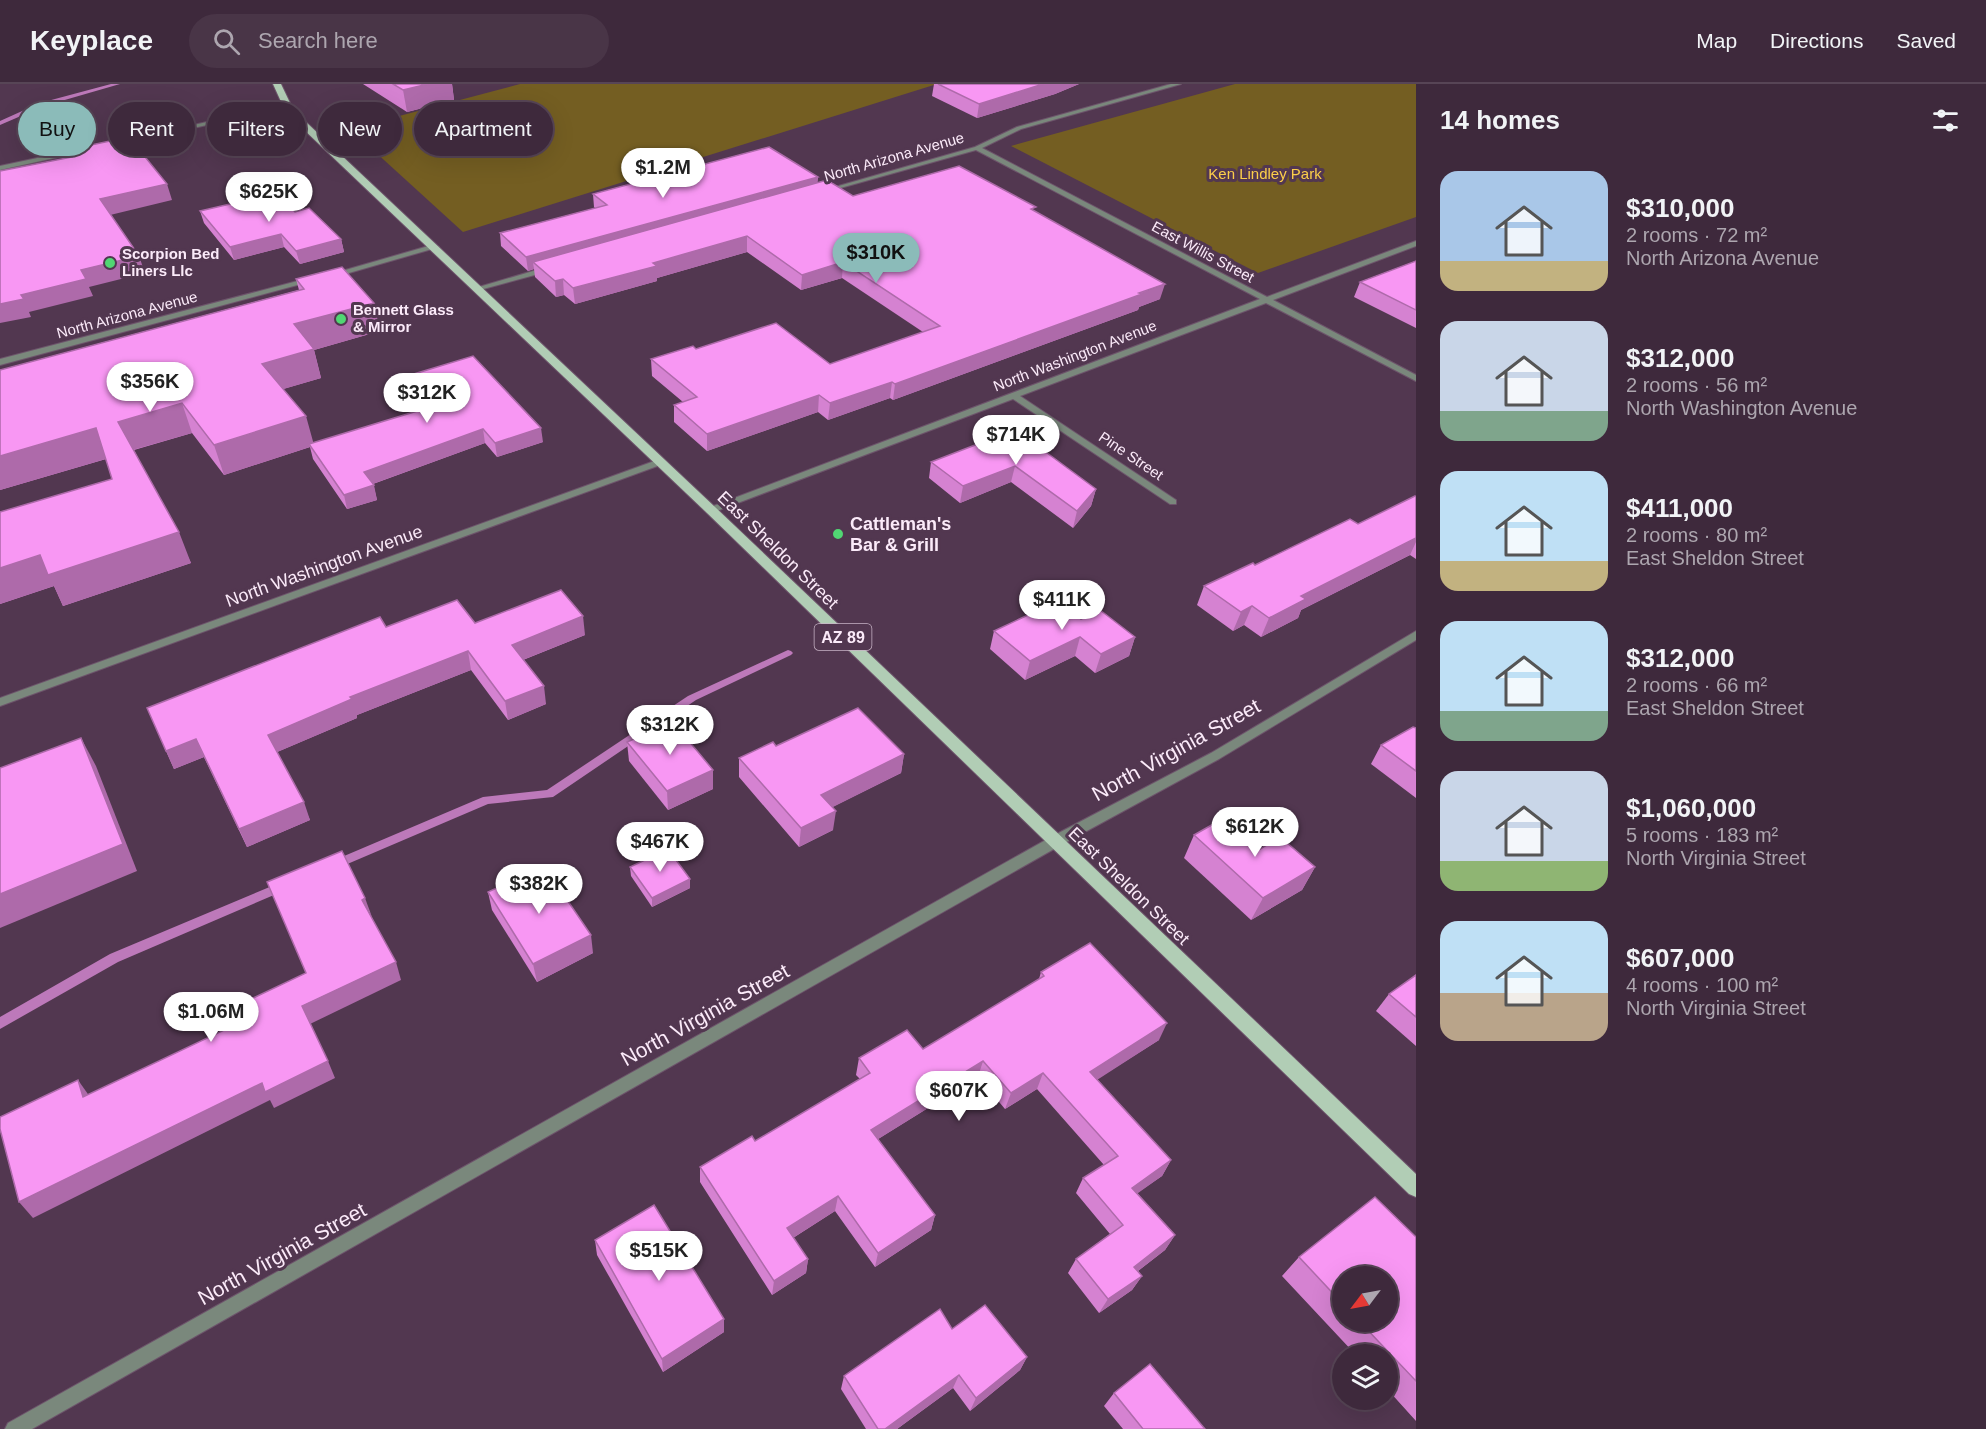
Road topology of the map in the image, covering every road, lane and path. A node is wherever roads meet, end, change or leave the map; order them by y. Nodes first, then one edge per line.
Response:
1 (277, 84) edge
2 (1178, 84) edge
3 (285, 102) edge
4 (306, 127) edge
5 (977, 148) junction
6 (56, 156) edge
7 (0, 168) edge
8 (816, 193) edge
9 (1416, 243) edge
10 (435, 248) junction
11 (562, 265) edge
12 (476, 289) junction
13 (1265, 300) junction
14 (0, 362) edge
15 (1416, 378) edge
16 (1013, 395) junction
17 (660, 462) junction
18 (1173, 502) dead end
19 (711, 510) junction
20 (1416, 635) edge
21 (0, 702) edge
22 (1056, 841) junction
23 (1416, 1187) edge
24 (14, 1429) edge

1 - 3 main road, East Sheldon Street / AZ 89
2 - 5 street, North Arizona Avenue
4 - 10 main road, East Sheldon Street / AZ 89
5 - 8 street, North Arizona Avenue
5 - 13 street, East Willis Street
6 - 7 street
9 - 13 street, North Washington Avenue
10 - 12 main road, East Sheldon Street / AZ 89
10 - 14 street, North Arizona Avenue
11 - 12 street
12 - 17 main road, East Sheldon Street / AZ 89
13 - 15 street, East Willis Street
13 - 16 street, North Washington Avenue
16 - 18 street, Pine Street
16 - 19 street, North Washington Avenue
17 - 19 main road, East Sheldon Street / AZ 89
17 - 21 street, North Washington Avenue
19 - 22 main road, East Sheldon Street / AZ 89
20 - 22 street, North Virginia Street
22 - 23 main road, East Sheldon Street / AZ 89
22 - 24 street, North Virginia Street

